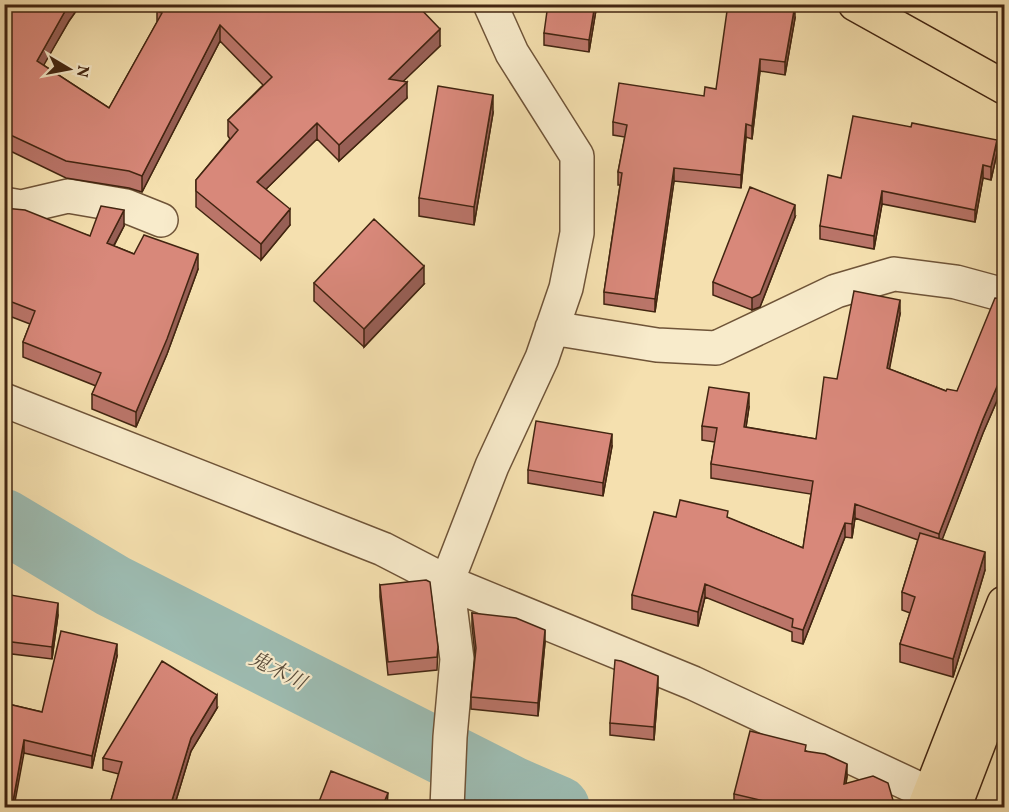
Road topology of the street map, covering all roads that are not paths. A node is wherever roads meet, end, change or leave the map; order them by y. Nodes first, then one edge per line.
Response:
1 (490, 4) edge
2 (855, 4) edge
3 (1005, 87) edge
4 (4, 204) edge
5 (161, 220) dead end
6 (1005, 295) edge
7 (552, 328) junction
8 (4, 400) edge
9 (447, 582) junction
10 (1005, 603) edge
11 (1005, 677) edge
12 (943, 805) edge
13 (447, 807) edge

1 - 7 street
2 - 3 main road
4 - 5 street
6 - 7 street
7 - 9 street
8 - 9 street
9 - 12 street
9 - 13 street
10 - 12 main road
11 - 12 main road

